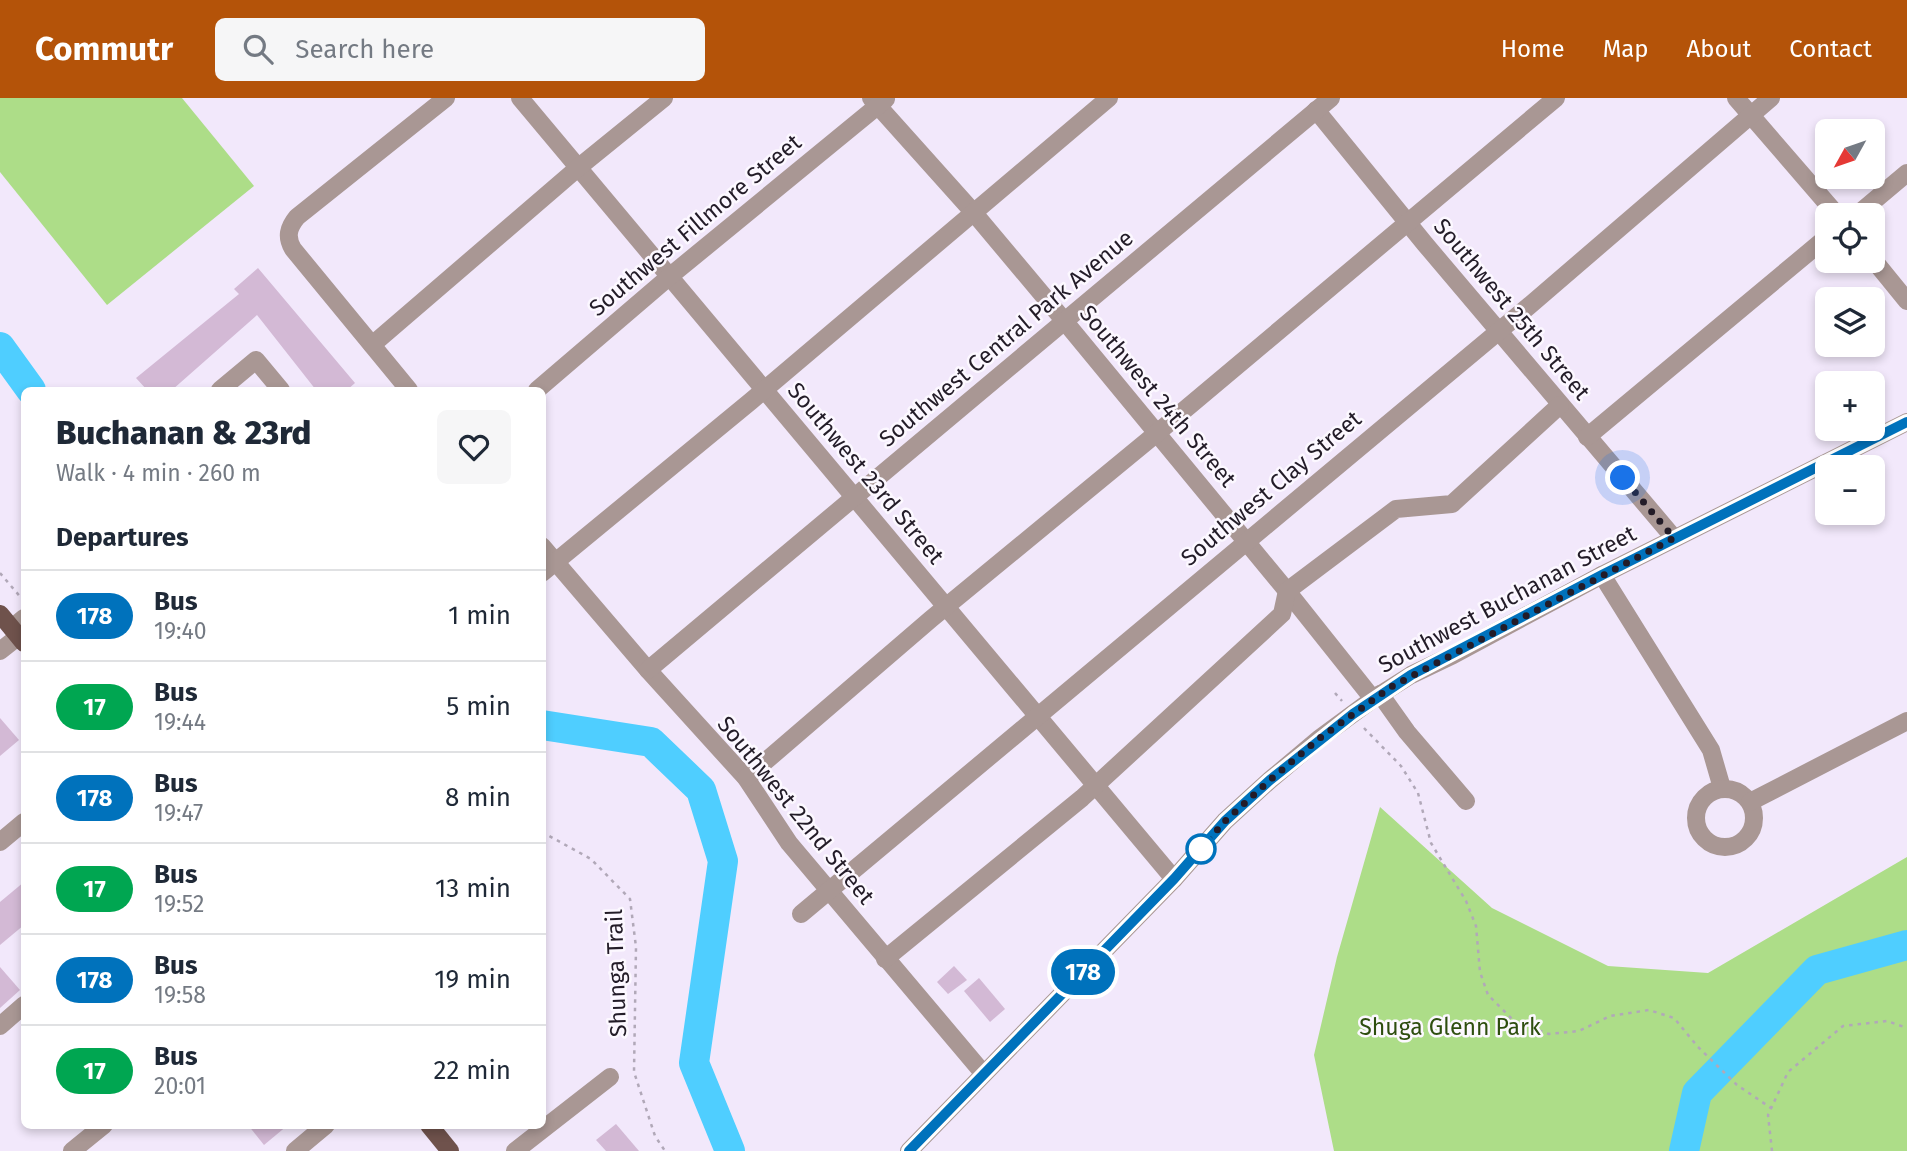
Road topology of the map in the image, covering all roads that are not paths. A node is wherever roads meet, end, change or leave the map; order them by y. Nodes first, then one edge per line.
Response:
1 (520, 98) edge
2 (664, 98) edge
3 (1109, 98) edge
4 (1331, 98) edge
5 (1556, 98) edge
6 (1736, 98) edge
7 (1771, 98) edge
8 (443, 100) edge
9 (878, 101) edge
10 (1316, 110) junction
11 (1750, 116) junction
12 (579, 167) junction
13 (1907, 173) edge
14 (1826, 203) edge
15 (1871, 203) edge
16 (974, 213) junction
17 (1408, 223) junction
18 (1815, 247) edge
19 (1884, 273) edge
20 (669, 277) junction
21 (1907, 301) edge
22 (1064, 321) junction
23 (1499, 331) junction
24 (372, 345) junction
25 (398, 386) edge
26 (224, 387) edge
27 (278, 387) edge
28 (541, 387) edge
29 (764, 390) junction
30 (1560, 405) junction
31 (1907, 422) edge
32 (1157, 433) junction
33 (1587, 437) junction
34 (855, 497) junction
35 (1674, 538) junction
36 (1246, 541) junction
37 (549, 567) edge
38 (1602, 575) junction
39 (1287, 591) junction
40 (946, 606) junction
41 (0, 614) edge
42 (20, 631) edge
43 (0, 651) edge
44 (648, 670) junction
45 (1376, 697) junction
46 (1039, 715) junction
47 (1907, 721) edge
48 (746, 778) junction
49 (1096, 784) junction
50 (1723, 789) junction
51 (1466, 801) dead end
52 (1750, 802) junction
53 (21, 824) edge
54 (0, 842) edge
55 (1174, 879) junction
56 (829, 891) junction
57 (801, 914) dead end
58 (885, 959) junction
59 (21, 1008) edge
60 (0, 1026) edge
61 (983, 1073) junction
62 (610, 1077) dead end
63 (546, 1122) edge
64 (99, 1129) edge
65 (321, 1129) edge
66 (432, 1129) edge
67 (536, 1129) edge
68 (72, 1151) edge
69 (295, 1151) edge
70 (450, 1151) edge
71 (515, 1151) edge
72 (909, 1151) edge

1 - 12 street, Southwest 23rd Street
2 - 12 street
3 - 16 street
4 - 10 street, Southwest Central Park Avenue
5 - 17 street
6 - 11 street
7 - 11 street, Southwest Clay Street
8 - 24 street
9 - 16 street, Southwest 24th Street
9 - 20 street, Southwest Fillmore Street
10 - 17 street, Southwest 25th Street
10 - 22 street, Southwest Central Park Avenue
11 - 14 street
11 - 23 street, Southwest Clay Street
12 - 20 street, Southwest 23rd Street
12 - 24 street
13 - 15 street
16 - 22 street, Southwest 24th Street
16 - 29 street
17 - 23 street, Southwest 25th Street
17 - 32 street
18 - 33 street
19 - 21 street
20 - 28 street, Southwest Fillmore Street
20 - 29 street, Southwest 23rd Street
22 - 32 street, Southwest 24th Street
22 - 34 street, Southwest Central Park Avenue
23 - 30 street, Southwest 25th Street
23 - 36 street, Southwest Clay Street
24 - 25 street
26 - 27 street
29 - 34 street, Southwest 23rd Street
29 - 37 street
30 - 33 street, Southwest 25th Street
30 - 39 street
31 - 35 street, Southwest Buchanan Street
32 - 36 street, Southwest 24th Street
32 - 40 street
33 - 35 street, Southwest 25th Street
34 - 40 street, Southwest 23rd Street
34 - 44 street, Southwest Central Park Avenue
35 - 38 street, Southwest Buchanan Street
36 - 39 street, Southwest 24th Street
36 - 46 street, Southwest Clay Street
37 - 44 street, Southwest 22nd Street
38 - 45 street, Southwest Buchanan Street
38 - 50 street
39 - 45 street, Southwest 24th Street
39 - 49 street
40 - 46 street, Southwest 23rd Street
40 - 48 street
41 - 42 main road
42 - 43 street
44 - 48 street, Southwest 22nd Street
45 - 51 street, Southwest 24th Street
45 - 55 street, Southwest Buchanan Street
46 - 49 street, Southwest 23rd Street
46 - 56 street, Southwest Clay Street
47 - 52 street
48 - 56 street, Southwest 22nd Street
49 - 55 street, Southwest 23rd Street
49 - 58 street
50 - 52 street
50 - 52 street
53 - 54 street
55 - 61 street, Southwest Buchanan Street
56 - 57 street, Southwest Clay Street
56 - 58 street, Southwest 22nd Street
58 - 61 street, Southwest 22nd Street
59 - 60 street
61 - 72 street, Southwest Buchanan Street
62 - 63 street
64 - 68 street
65 - 69 street
66 - 70 main road
67 - 71 street

